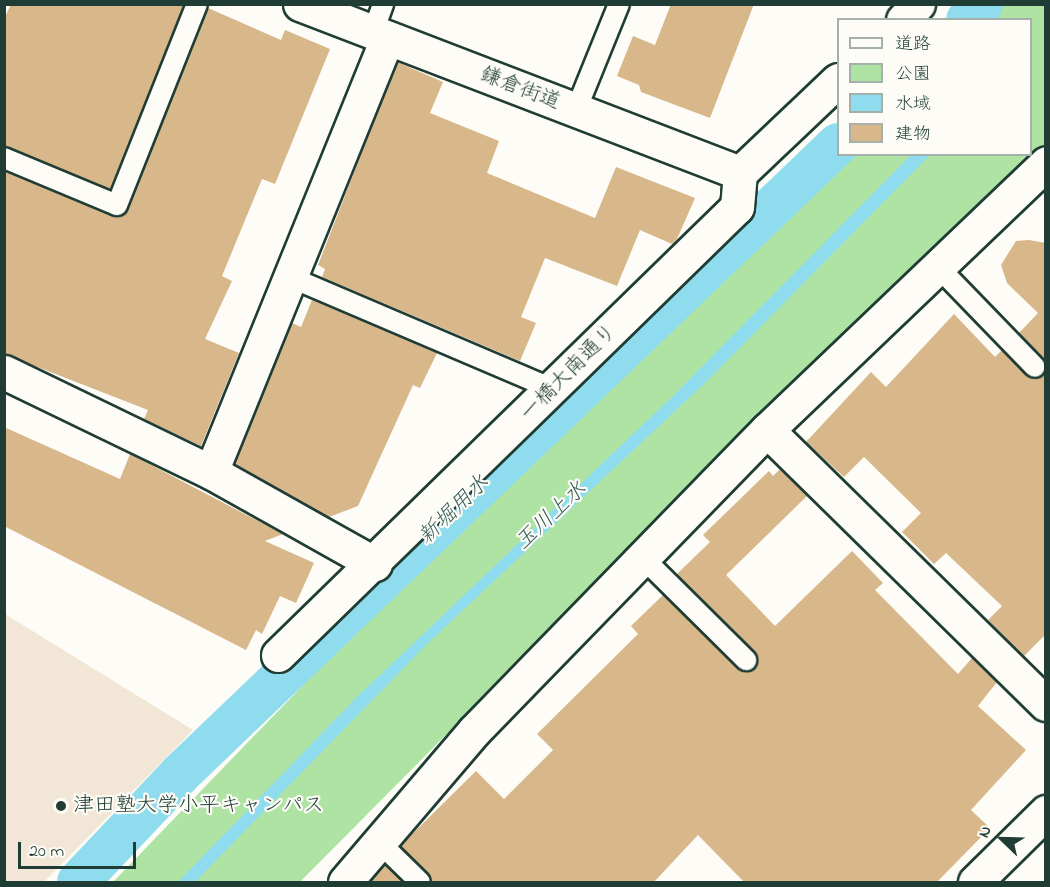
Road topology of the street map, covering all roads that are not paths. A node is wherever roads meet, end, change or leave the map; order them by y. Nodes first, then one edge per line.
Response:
1 (197, 4) edge
2 (300, 4) edge
3 (619, 4) edge
4 (918, 4) edge
5 (905, 18) edge
6 (381, 25) edge
7 (837, 81) edge
8 (576, 110) junction
9 (4, 158) edge
10 (1046, 163) edge
11 (740, 173) junction
12 (938, 267) junction
13 (290, 277) junction
14 (1035, 367) dead end
15 (4, 372) edge
16 (553, 389) junction
17 (767, 430) junction
18 (211, 472) junction
19 (644, 559) junction
20 (375, 564) junction
21 (278, 655) dead end
22 (746, 660) dead end
23 (1046, 704) edge
24 (1046, 812) edge
25 (379, 842) junction
26 (345, 882) edge
27 (420, 882) edge
28 (975, 882) edge

1 - 9 lane
2 - 6 street, 鎌倉街道
3 - 8 lane
4 - 5 street
6 - 8 street, 鎌倉街道
6 - 13 street
7 - 11 street
8 - 11 street, 鎌倉街道
10 - 12 street
11 - 16 street, 一橋大南通り
12 - 14 lane
12 - 17 street
13 - 16 lane
13 - 18 street
15 - 18 street
16 - 20 street, 一橋大南通り
17 - 19 street
17 - 23 street
18 - 20 street
19 - 22 lane
19 - 25 street
20 - 21 street, 一橋大南通り
24 - 28 street
25 - 26 street
25 - 27 lane

